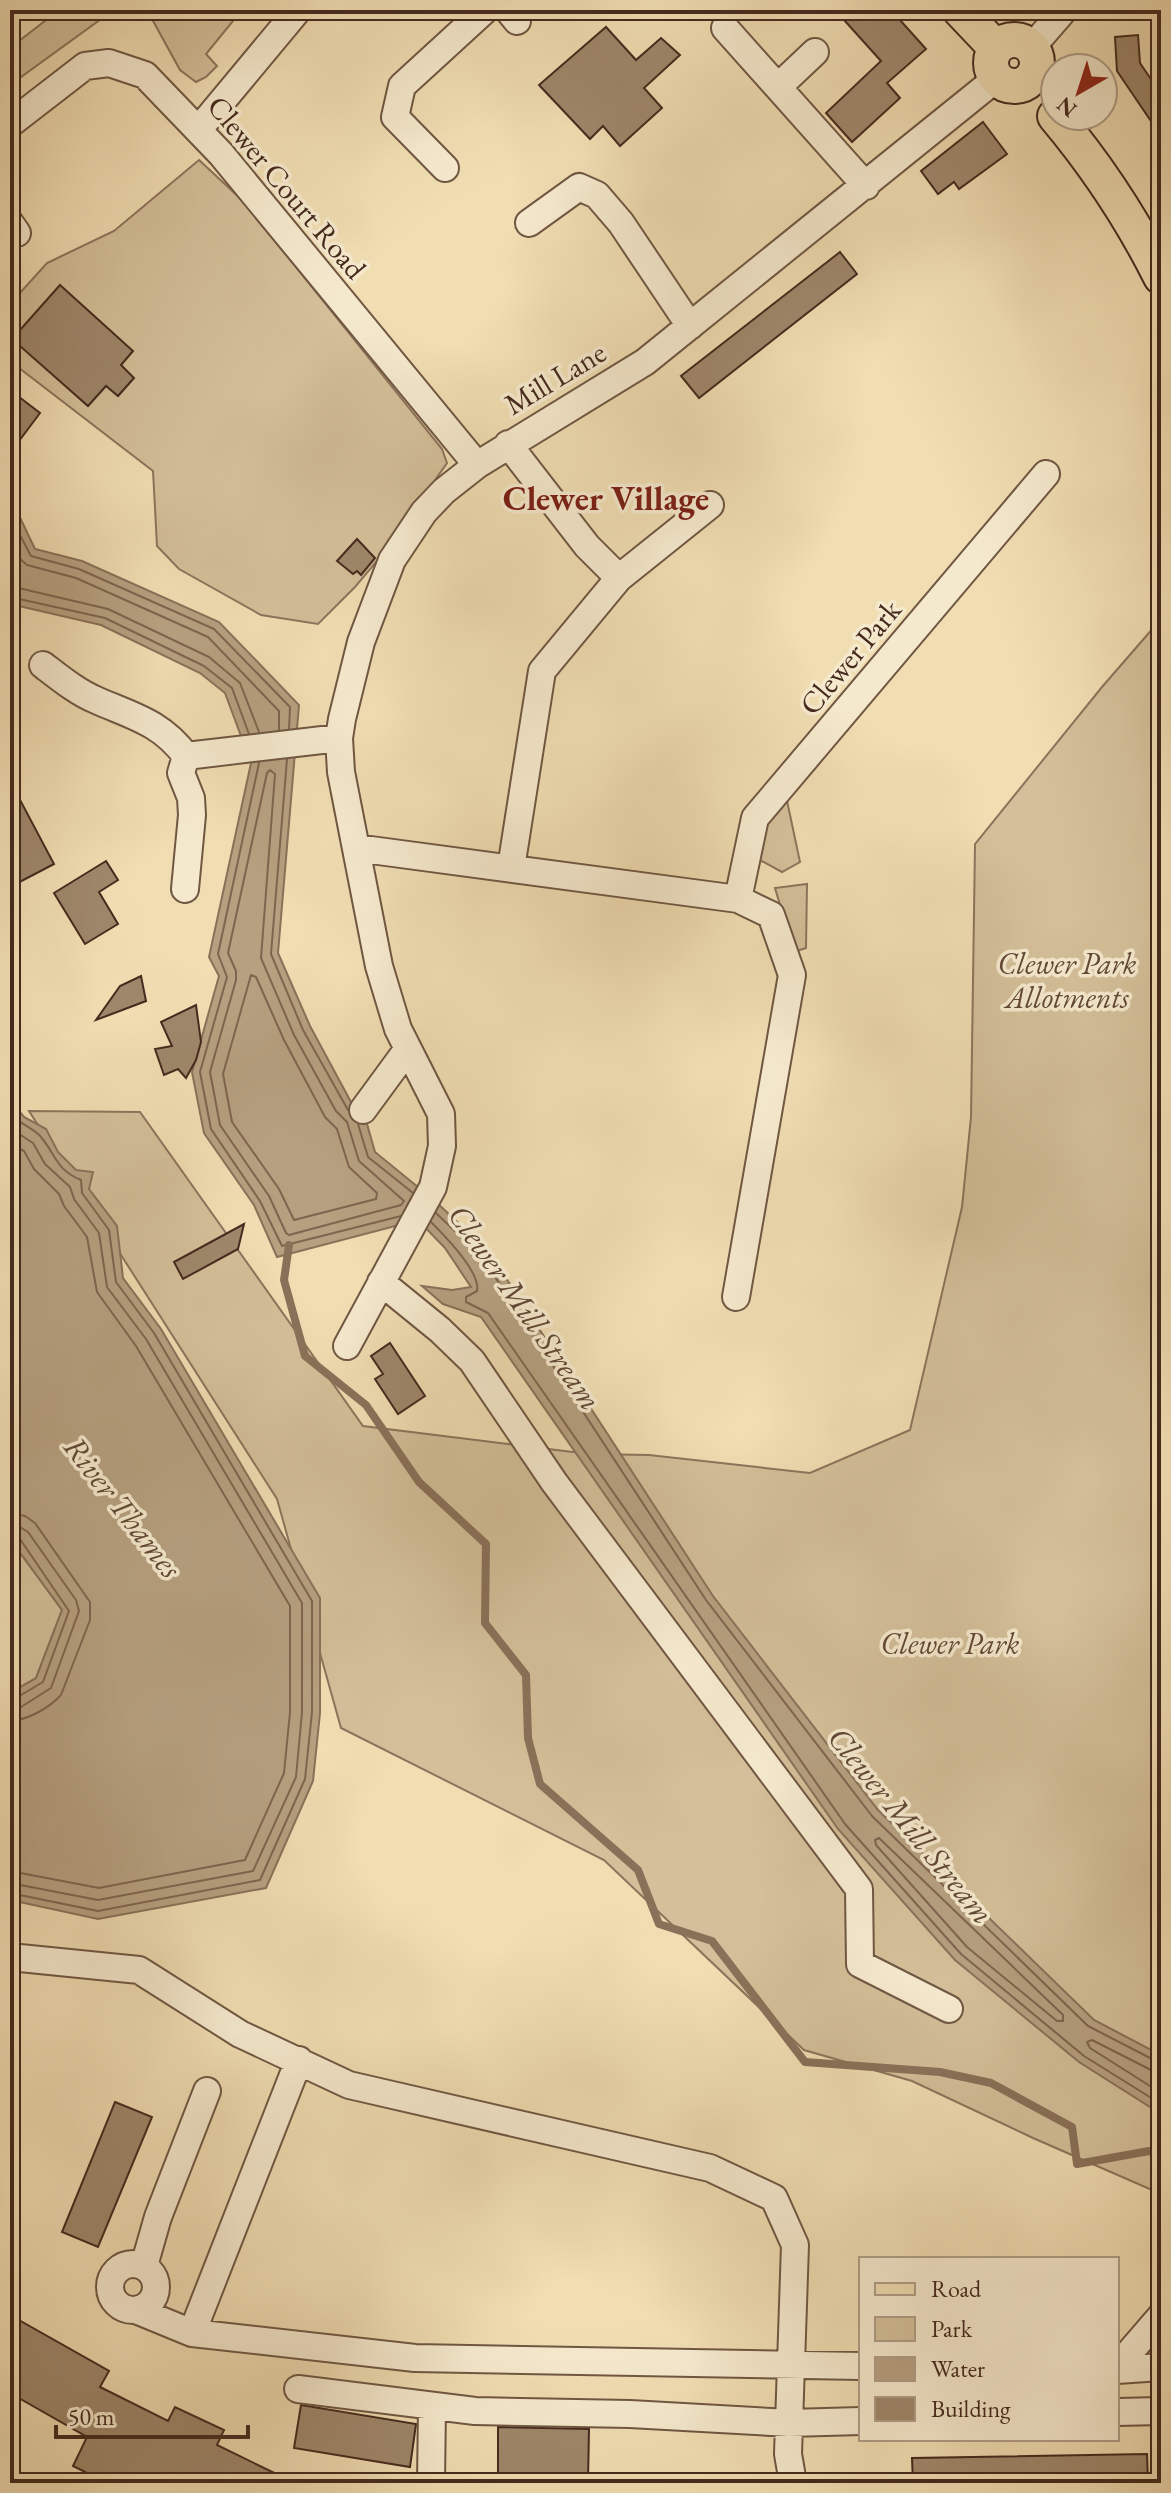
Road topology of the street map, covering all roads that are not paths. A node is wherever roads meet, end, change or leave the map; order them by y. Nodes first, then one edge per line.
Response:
1 (298, 10) edge
2 (485, 10) edge
3 (960, 10) edge
4 (1064, 10) edge
5 (725, 28) dead end
6 (1031, 48) joint
7 (815, 52) dead end
8 (1006, 69) junction
9 (778, 87) junction
10 (1039, 101) edge
11 (10, 124) edge
12 (199, 129) junction
13 (1069, 132) edge
14 (445, 168) dead end
15 (866, 186) junction
16 (529, 223) dead end
17 (1161, 277) edge
18 (690, 326) junction
19 (508, 444) junction
20 (477, 465) junction
21 (1046, 474) dead end
22 (710, 505) dead end
23 (619, 578) junction
24 (43, 665) dead end
25 (339, 738) junction
26 (186, 756) junction
27 (356, 848) junction
28 (511, 868) junction
29 (185, 889) dead end
30 (738, 899) junction
31 (407, 1050) junction
32 (363, 1110) dead end
33 (381, 1282) junction
34 (736, 1297) dead end
35 (347, 1346) dead end
36 (10, 1957) edge
37 (949, 2009) dead end
38 (299, 2060) junction
39 (207, 2091) dead end
40 (144, 2266) junction
41 (136, 2310) junction
42 (1161, 2316) edge
43 (192, 2333) junction
44 (791, 2364) junction
45 (859, 2366) edge
46 (1119, 2366) edge
47 (1161, 2367) edge
48 (1119, 2368) edge
49 (298, 2389) dead end
50 (432, 2406) junction
51 (1161, 2411) edge
52 (1119, 2412) edge
53 (859, 2421) edge
54 (789, 2423) junction
55 (431, 2483) edge
56 (793, 2483) edge

1 - 12 street
2 - 14 street
3 - 8 main road
4 - 6 street
5 - 9 street
6 - 8 main road
7 - 9 street
8 - 10 main road
8 - 15 street, Mill Lane
9 - 15 street
11 - 12 street, Clewer Court Road
12 - 20 street, Clewer Court Road
13 - 17 main road
15 - 18 street, Mill Lane
16 - 18 street
18 - 19 street, Mill Lane
19 - 20 street, Mill Lane
19 - 23 street
20 - 25 street, Mill Lane
21 - 30 street, Clewer Park
22 - 23 street
23 - 28 street
24 - 26 street
25 - 26 street
25 - 27 street, Mill Lane
26 - 29 street
27 - 28 street
27 - 31 street, Mill Lane
28 - 30 street
30 - 34 street
31 - 32 street
31 - 33 street, Mill Lane
33 - 35 street
33 - 37 street
36 - 38 street
38 - 43 street
38 - 44 street
39 - 40 street
40 - 41 street
40 - 41 street
41 - 43 street
42 - 46 street
43 - 44 street
44 - 45 street
44 - 54 street
47 - 48 street
49 - 50 street
50 - 54 street
50 - 55 street
51 - 52 street
53 - 54 street
54 - 56 street

